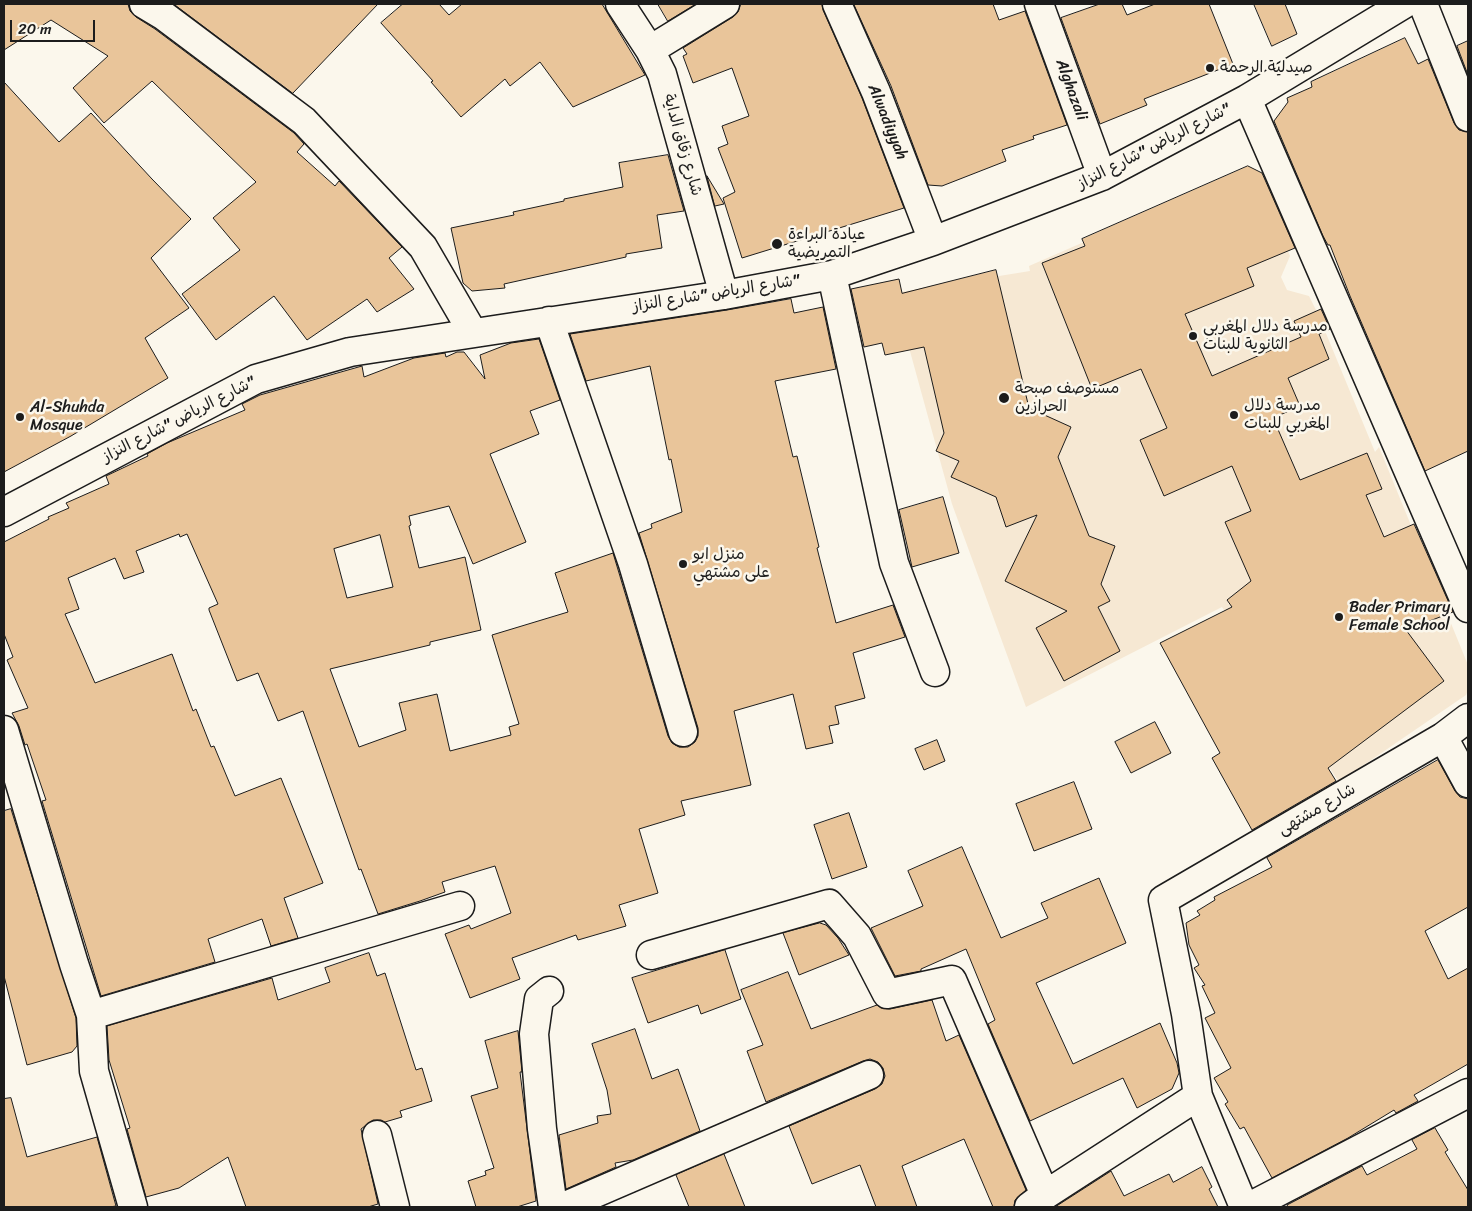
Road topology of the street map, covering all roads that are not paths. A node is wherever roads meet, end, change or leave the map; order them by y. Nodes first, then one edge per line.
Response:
1 (144, 4) edge
2 (620, 4) edge
3 (725, 4) edge
4 (837, 4) edge
5 (1039, 4) edge
6 (1404, 4) edge
7 (1423, 4) edge
8 (650, 50) junction
9 (1247, 99) junction
10 (1468, 117) edge
11 (1102, 176) junction
12 (933, 241) junction
13 (832, 275) junction
14 (724, 295) junction
15 (549, 321) junction
16 (474, 333) junction
17 (4, 512) edge
18 (1468, 608) edge
19 (935, 672) dead end
20 (1468, 718) edge
21 (4, 730) edge
22 (683, 732) dead end
23 (1443, 737) junction
24 (1468, 783) edge
25 (460, 906) dead end
26 (651, 955) dead end
27 (549, 991) dead end
28 (91, 1015) junction
29 (869, 1075) dead end
30 (1468, 1093) edge
31 (1198, 1096) junction
32 (377, 1135) dead end
33 (1037, 1201) edge
34 (133, 1207) edge
35 (395, 1207) edge
36 (553, 1207) edge
37 (563, 1207) edge
38 (1244, 1207) edge
39 (1249, 1207) edge

1 - 16 street
2 - 8 street, شارع زقاق الداية
3 - 8 street
4 - 12 street, Alwadiyyah
5 - 11 street, Alghazali
6 - 9 street, شارع الرياض "شارع النزاز"
7 - 10 street
8 - 14 street, شارع زقاق الداية
9 - 11 street, شارع الرياض "شارع النزاز"
9 - 18 street
11 - 12 street, شارع الرياض "شارع النزاز"
12 - 13 street, شارع الرياض "شارع النزاز"
13 - 14 street, شارع الرياض "شارع النزاز"
13 - 19 street
14 - 15 street, شارع الرياض "شارع النزاز"
15 - 16 street, شارع الرياض "شارع النزاز"
15 - 22 street
16 - 17 street, شارع الرياض "شارع النزاز"
20 - 23 street, شارع مشتهى
21 - 28 street
23 - 24 street
23 - 31 street, شارع مشتهى
25 - 28 street
26 - 33 street
27 - 36 street
28 - 34 street
29 - 37 street
30 - 39 street
31 - 33 street
31 - 38 street
32 - 35 street

